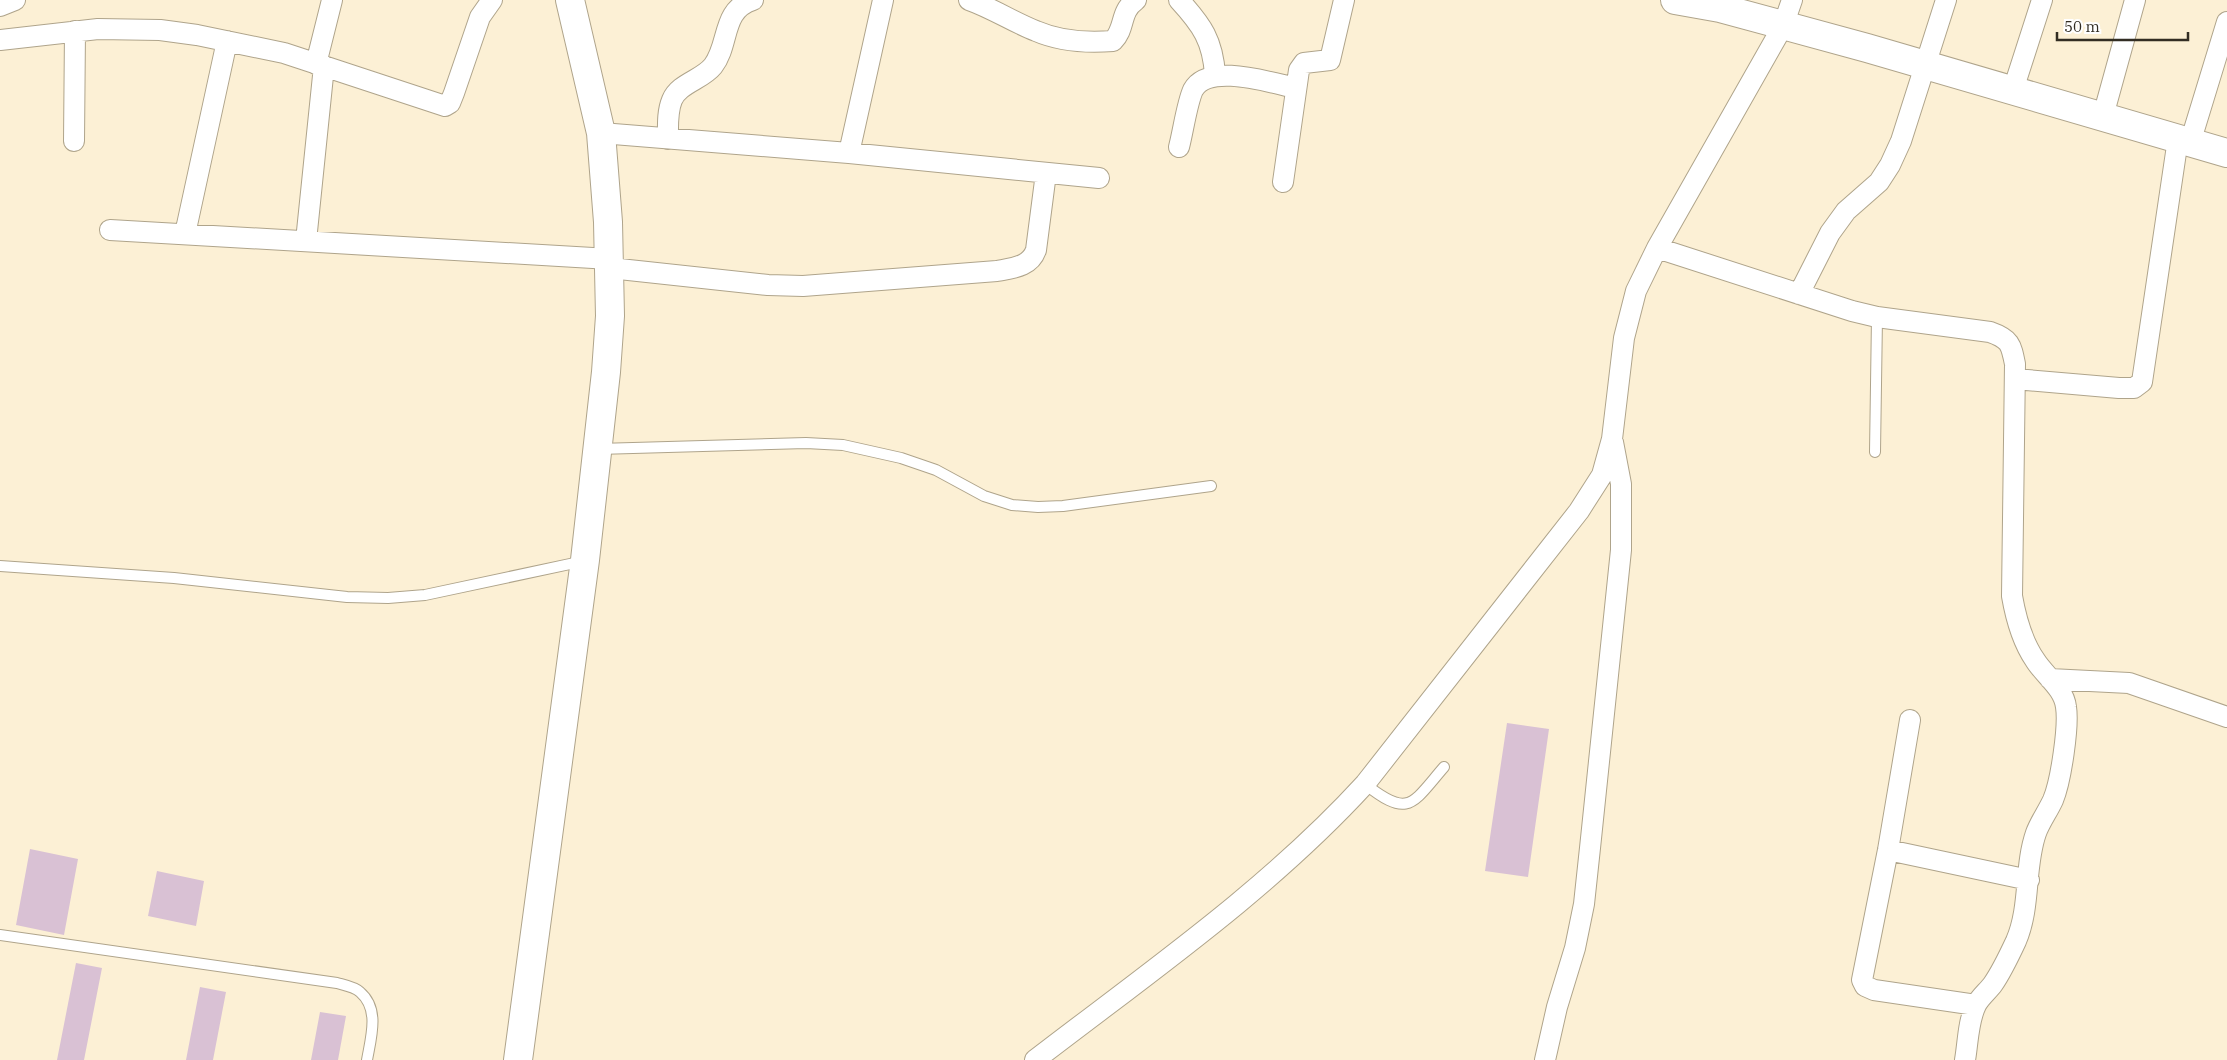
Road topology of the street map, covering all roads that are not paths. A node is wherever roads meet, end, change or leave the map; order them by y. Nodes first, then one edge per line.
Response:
1 (15, 0) edge
2 (332, 0) edge
3 (492, 0) edge
4 (570, 0) edge
5 (753, 0) edge
6 (883, 0) edge
7 (969, 0) edge
8 (1136, 0) edge
9 (1179, 0) edge
10 (1344, 0) edge
11 (1675, 0) edge
12 (1792, 0) edge
13 (1946, 0) edge
14 (2042, 0) edge
15 (2135, 0) edge
16 (0, 6) edge
17 (2227, 22) edge
18 (1783, 26) junction
19 (75, 31) junction
20 (0, 40) edge
21 (227, 41) junction
22 (320, 65) junction
23 (1926, 65) junction
24 (1215, 76) junction
25 (1296, 88) junction
26 (2013, 90) junction
27 (2103, 116) junction
28 (601, 133) junction
29 (668, 139) junction
30 (2184, 141) junction
31 (74, 142) dead end
32 (1179, 147) dead end
33 (849, 153) junction
34 (2227, 153) edge
35 (1046, 173) junction
36 (1099, 178) dead end
37 (1283, 182) dead end
38 (110, 230) dead end
39 (185, 234) junction
40 (306, 241) junction
41 (1657, 248) junction
42 (610, 264) junction
43 (1800, 294) junction
44 (1877, 317) junction
45 (2015, 379) junction
46 (1612, 439) junction
47 (597, 449) junction
48 (1875, 452) dead end
49 (1211, 486) dead end
50 (585, 560) junction
51 (0, 566) edge
52 (2050, 679) junction
53 (2227, 716) edge
54 (1910, 720) dead end
55 (1444, 767) dead end
56 (1365, 784) junction
57 (1888, 850) junction
58 (2029, 880) junction
59 (0, 935) edge
60 (1976, 1004) junction
61 (367, 1060) edge
62 (518, 1060) edge
63 (1035, 1060) edge
64 (1545, 1060) edge
65 (1965, 1060) edge

1 - 16 street
2 - 22 street
3 - 22 street
4 - 28 street
5 - 29 street
6 - 33 street
7 - 8 street
9 - 24 street
10 - 25 street
11 - 18 street
12 - 18 street
13 - 23 street
14 - 26 street
15 - 27 street
17 - 30 street
18 - 23 street
18 - 41 street
19 - 20 street
19 - 21 street
19 - 31 street
21 - 22 street
21 - 39 street
22 - 40 street
23 - 26 street
23 - 43 street
24 - 25 street
24 - 32 street
25 - 37 street
26 - 27 street
27 - 30 street
28 - 29 street
28 - 42 street
29 - 33 street
30 - 34 street
30 - 45 street
33 - 35 street
35 - 36 street
35 - 42 street
38 - 39 street
39 - 40 street
40 - 42 street
41 - 43 street
41 - 46 street
42 - 47 street
43 - 44 street
44 - 45 street
44 - 48 lane
45 - 52 street
46 - 56 street
46 - 64 street
47 - 49 lane
47 - 50 street
50 - 51 lane
50 - 62 street
52 - 53 street
52 - 58 street
54 - 57 street
55 - 56 lane
56 - 63 street
57 - 58 street
57 - 60 street
58 - 60 street
59 - 61 lane
60 - 65 street

